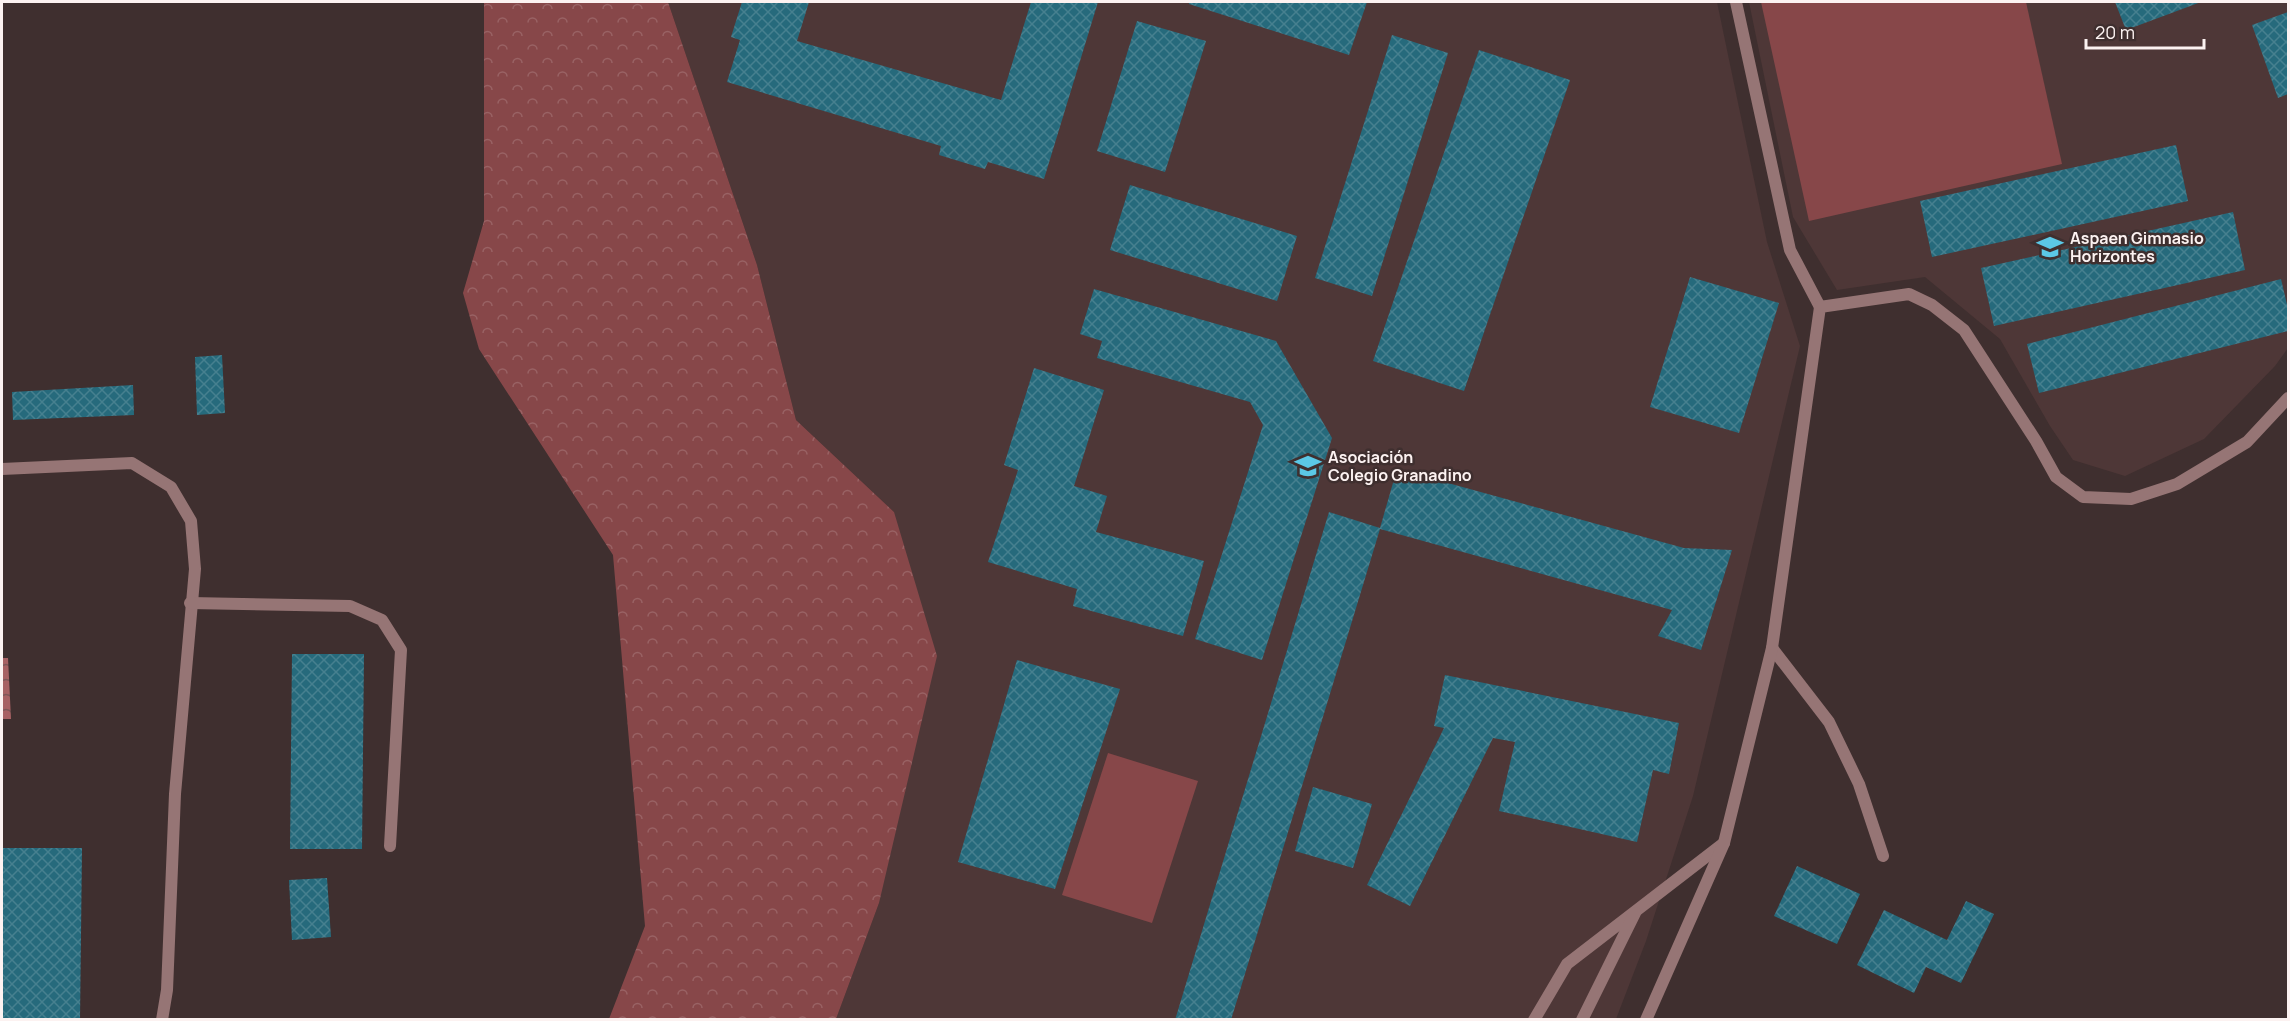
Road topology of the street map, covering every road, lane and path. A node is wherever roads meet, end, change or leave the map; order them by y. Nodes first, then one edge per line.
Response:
1 (1736, 2) edge
2 (1820, 307) junction
3 (2289, 398) edge
4 (2, 469) edge
5 (190, 603) junction
6 (1772, 648) junction
7 (1724, 843) junction
8 (390, 846) dead end
9 (1883, 856) dead end
10 (1638, 909) junction
11 (162, 1020) edge
12 (1534, 1020) edge
13 (1582, 1020) edge
14 (1646, 1020) edge

1 - 2 street
2 - 3 street
2 - 6 street
4 - 5 street
5 - 8 street
5 - 11 street
6 - 7 street
6 - 9 street
7 - 10 street
7 - 14 street
10 - 12 street
10 - 13 street

